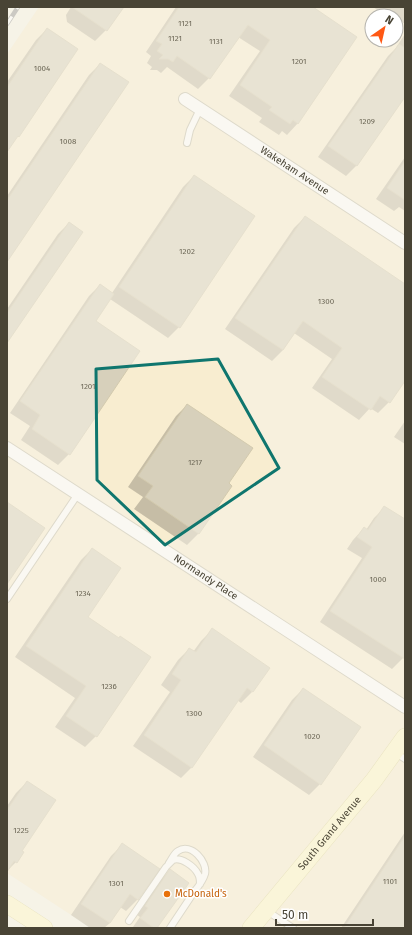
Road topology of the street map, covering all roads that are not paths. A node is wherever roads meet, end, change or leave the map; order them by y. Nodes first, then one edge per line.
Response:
1 (185, 99) dead end
2 (200, 109) junction
3 (186, 144) dead end
4 (405, 243) edge
5 (7, 448) edge
6 (78, 494) junction
7 (7, 599) edge
8 (405, 707) edge
9 (405, 737) edge
10 (400, 756) edge
11 (169, 863) junction
12 (200, 884) junction
13 (8, 908) edge
14 (265, 910) junction
15 (129, 921) dead end
16 (44, 928) edge
17 (170, 928) edge
18 (251, 928) edge
19 (293, 928) edge

1 - 2 street, Wakeham Avenue
2 - 3 lane
2 - 4 street, Wakeham Avenue
5 - 6 street, Normandy Place
6 - 7 lane
6 - 8 street, Normandy Place
9 - 10 main road, South Grand Avenue
10 - 14 main road, South Grand Avenue
11 - 12 lane
11 - 12 lane
11 - 15 lane
12 - 17 lane
13 - 16 main road
14 - 18 main road, South Grand Avenue
14 - 19 lane

